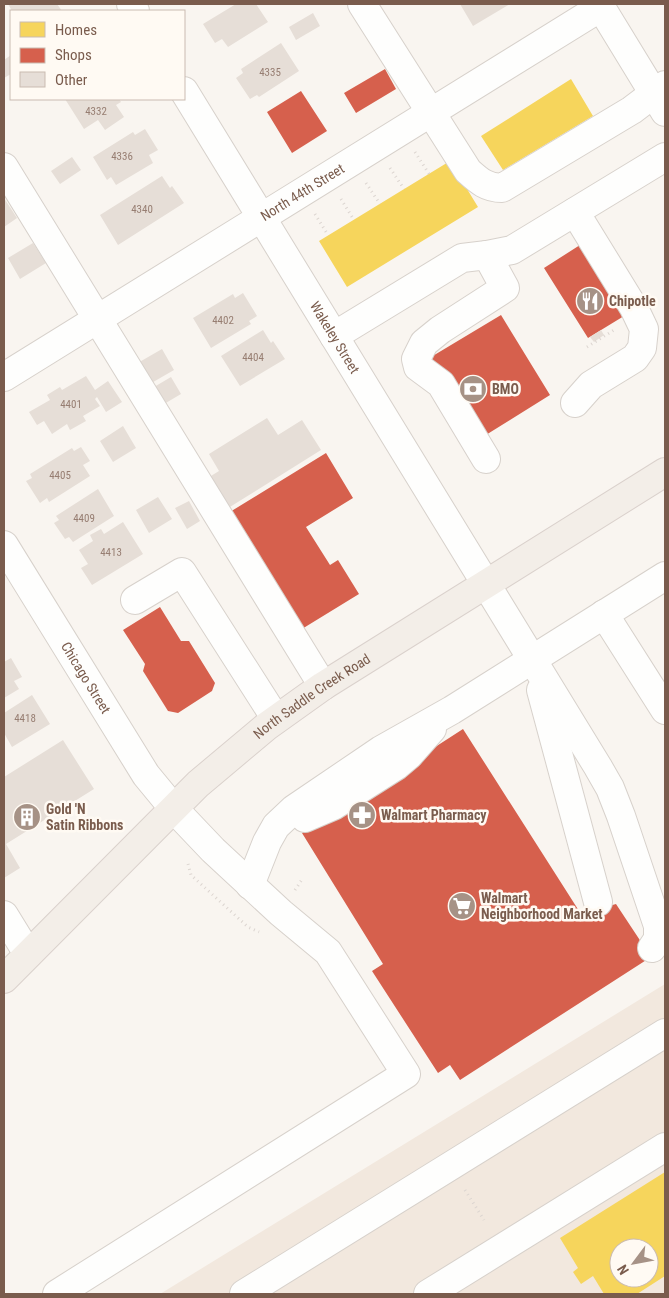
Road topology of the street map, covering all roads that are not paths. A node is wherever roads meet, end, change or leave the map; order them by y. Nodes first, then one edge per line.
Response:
1 (362, 4) edge
2 (600, 6) edge
3 (185, 93) edge
4 (661, 97) edge
5 (430, 113) junction
6 (665, 157) edge
7 (4, 167) edge
8 (575, 212) junction
9 (262, 218) junction
10 (488, 255) junction
11 (97, 320) junction
12 (334, 336) junction
13 (4, 377) edge
14 (575, 403) dead end
15 (482, 453) dead end
16 (665, 472) edge
17 (4, 545) edge
18 (665, 576) edge
19 (487, 583) junction
20 (135, 600) dead end
21 (604, 614) junction
22 (533, 659) junction
23 (323, 686) junction
24 (665, 710) edge
25 (276, 719) junction
26 (174, 809) junction
27 (250, 886) junction
28 (598, 902) dead end
29 (4, 915) edge
30 (652, 948) dead end
31 (28, 954) junction
32 (4, 979) edge
33 (665, 1034) edge
34 (665, 1147) edge
35 (462, 1285) edge
36 (56, 1294) edge
37 (244, 1294) edge
38 (428, 1294) edge

1 - 5 street
2 - 4 street
2 - 5 street, North 44th Street
3 - 9 street, Wakeley Street
4 - 5 street
5 - 9 street, North 44th Street
6 - 8 street
7 - 11 street
8 - 10 street
8 - 14 street
9 - 11 street, North 44th Street
9 - 12 street, Wakeley Street
10 - 12 street
10 - 15 street
11 - 13 street, North 44th Street
11 - 23 street
12 - 19 street, Wakeley Street
16 - 19 main road, North Saddle Creek Road
17 - 26 street, Chicago Street
18 - 21 street
19 - 22 street, Wakeley Street
19 - 23 main road, North Saddle Creek Road
20 - 25 street
21 - 22 street
21 - 24 street
22 - 27 street
22 - 28 street
22 - 30 street, Wakeley Street
23 - 25 main road, North Saddle Creek Road
25 - 26 main road, North Saddle Creek Road
26 - 27 street, Chicago Street
26 - 31 main road, North Saddle Creek Road
27 - 36 street, Chicago Street
29 - 31 street
31 - 32 main road, North Saddle Creek Road
33 - 37 street
34 - 35 street
35 - 38 street

